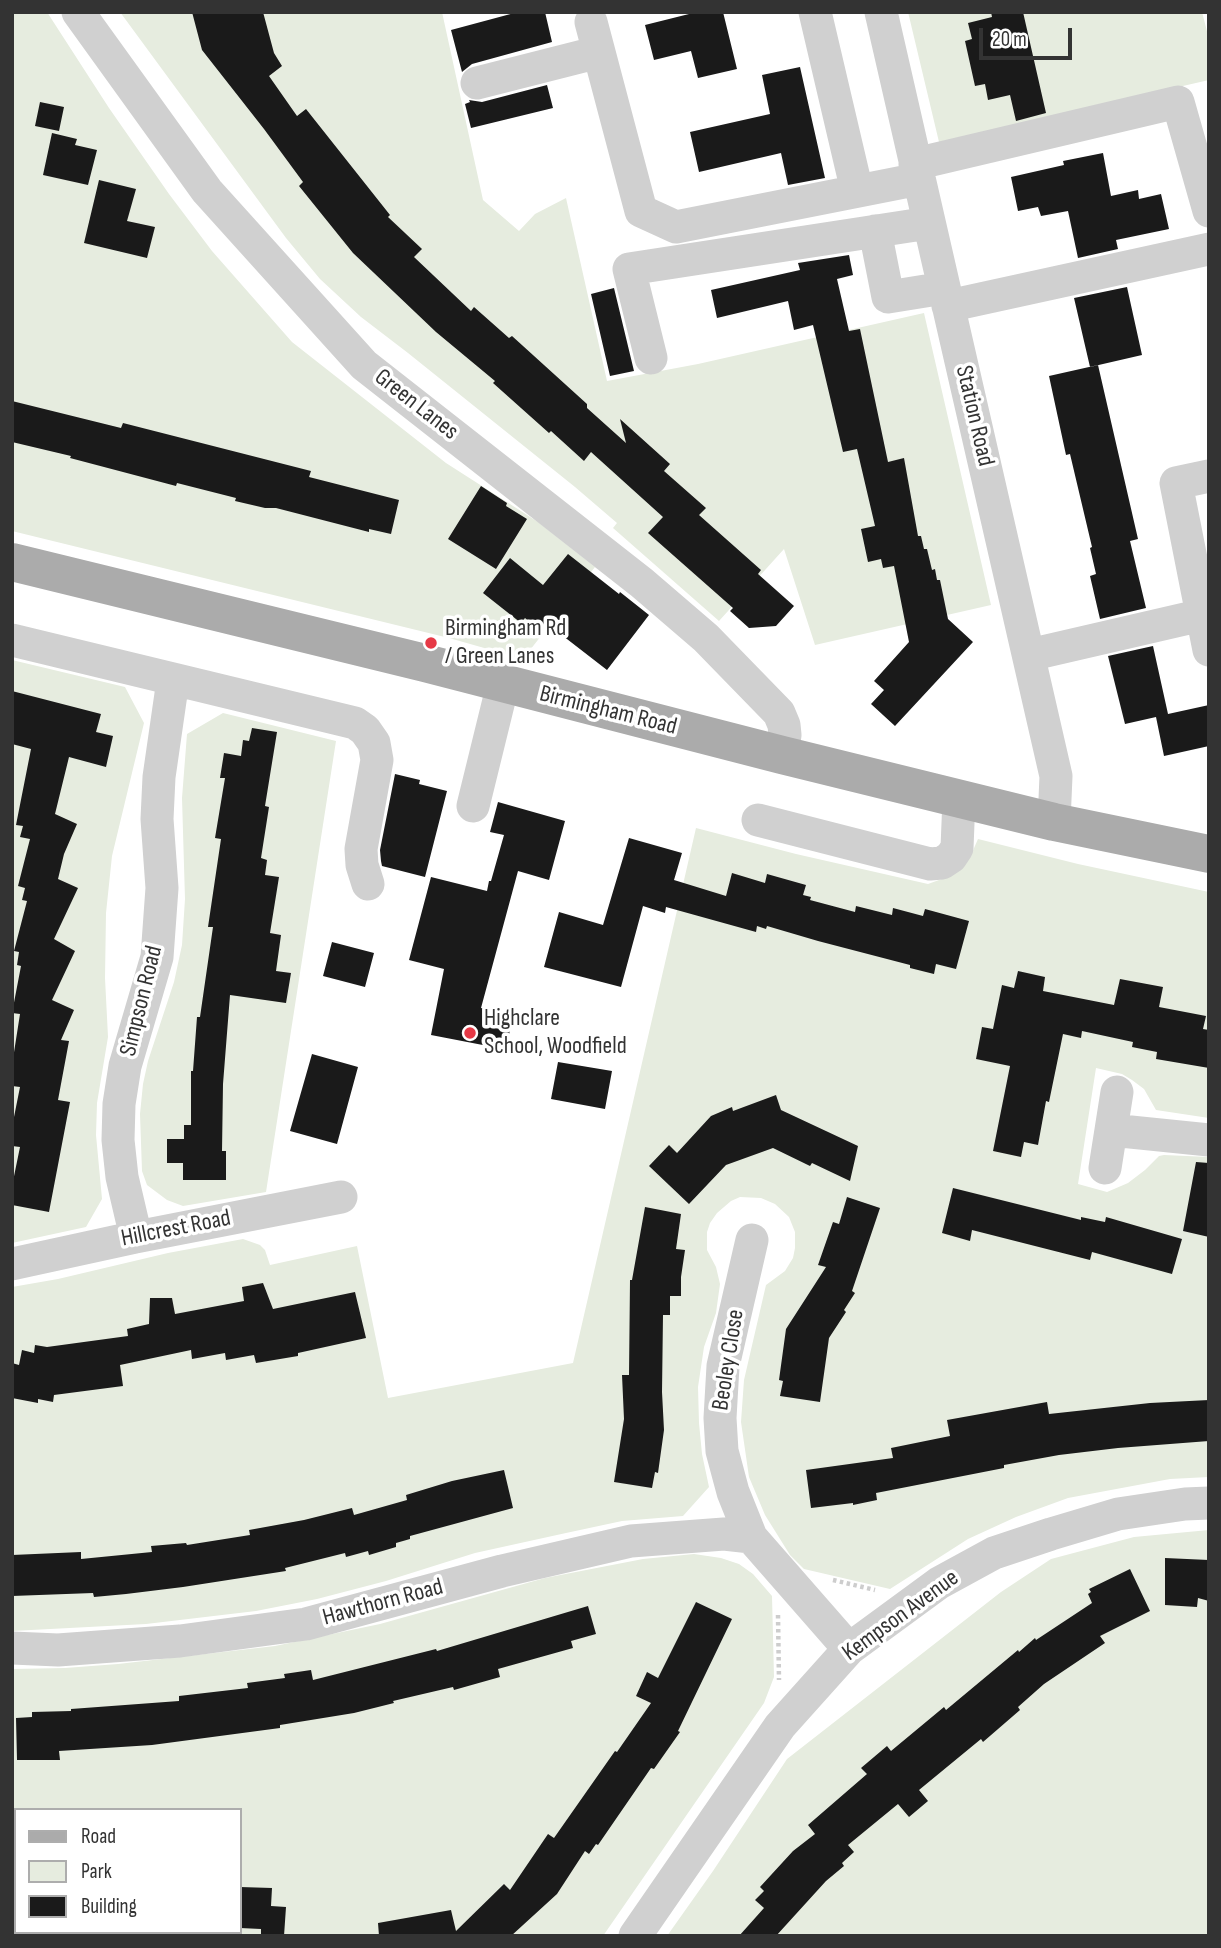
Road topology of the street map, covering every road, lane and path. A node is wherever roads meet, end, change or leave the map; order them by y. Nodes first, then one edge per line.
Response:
1 (78, 12) edge
2 (815, 12) edge
3 (881, 12) edge
4 (477, 83) dead end
5 (917, 172) junction
6 (857, 191) junction
7 (1209, 211) edge
8 (929, 223) junction
9 (875, 231) junction
10 (1209, 249) edge
11 (946, 297) junction
12 (651, 358) dead end
13 (1209, 476) edge
14 (12, 562) edge
15 (1202, 615) junction
16 (12, 640) edge
17 (1209, 650) edge
18 (1029, 654) junction
19 (173, 680) junction
20 (503, 684) junction
21 (782, 755) junction
22 (959, 798) junction
23 (473, 806) dead end
24 (758, 820) dead end
25 (1054, 822) junction
26 (1209, 854) edge
27 (368, 884) dead end
28 (1117, 1092) dead end
29 (1111, 1130) junction
30 (1209, 1140) edge
31 (1105, 1168) dead end
32 (341, 1197) dead end
33 (136, 1237) junction
34 (752, 1240) dead end
35 (12, 1264) edge
36 (1209, 1503) edge
37 (751, 1537) junction
38 (12, 1648) edge
39 (849, 1649) junction
40 (635, 1936) edge

1 - 21 street, Green Lanes
2 - 6 street
3 - 5 street, Station Road
4 - 6 street
5 - 6 street
5 - 7 street
5 - 8 street, Station Road
8 - 9 street
8 - 11 street, Station Road
9 - 11 street
9 - 12 street
10 - 11 street
11 - 18 street, Station Road
13 - 15 street
14 - 20 main road, Birmingham Road
15 - 17 street
15 - 18 street
16 - 19 street
18 - 25 street, Station Road
19 - 27 street
19 - 33 street, Simpson Road
20 - 21 main road, Birmingham Road
20 - 23 street
21 - 22 main road, Birmingham Road
22 - 24 street
22 - 25 main road, Birmingham Road
25 - 26 main road, Birmingham Road
28 - 29 street
29 - 30 street
29 - 31 street
32 - 33 street, Hillcrest Road
33 - 35 street, Hillcrest Road
34 - 37 street, Beoley Close
36 - 39 street, Kempson Avenue
37 - 38 street, Hawthorn Road
37 - 39 street, Beoley Close
39 - 40 street, Kempson Avenue

